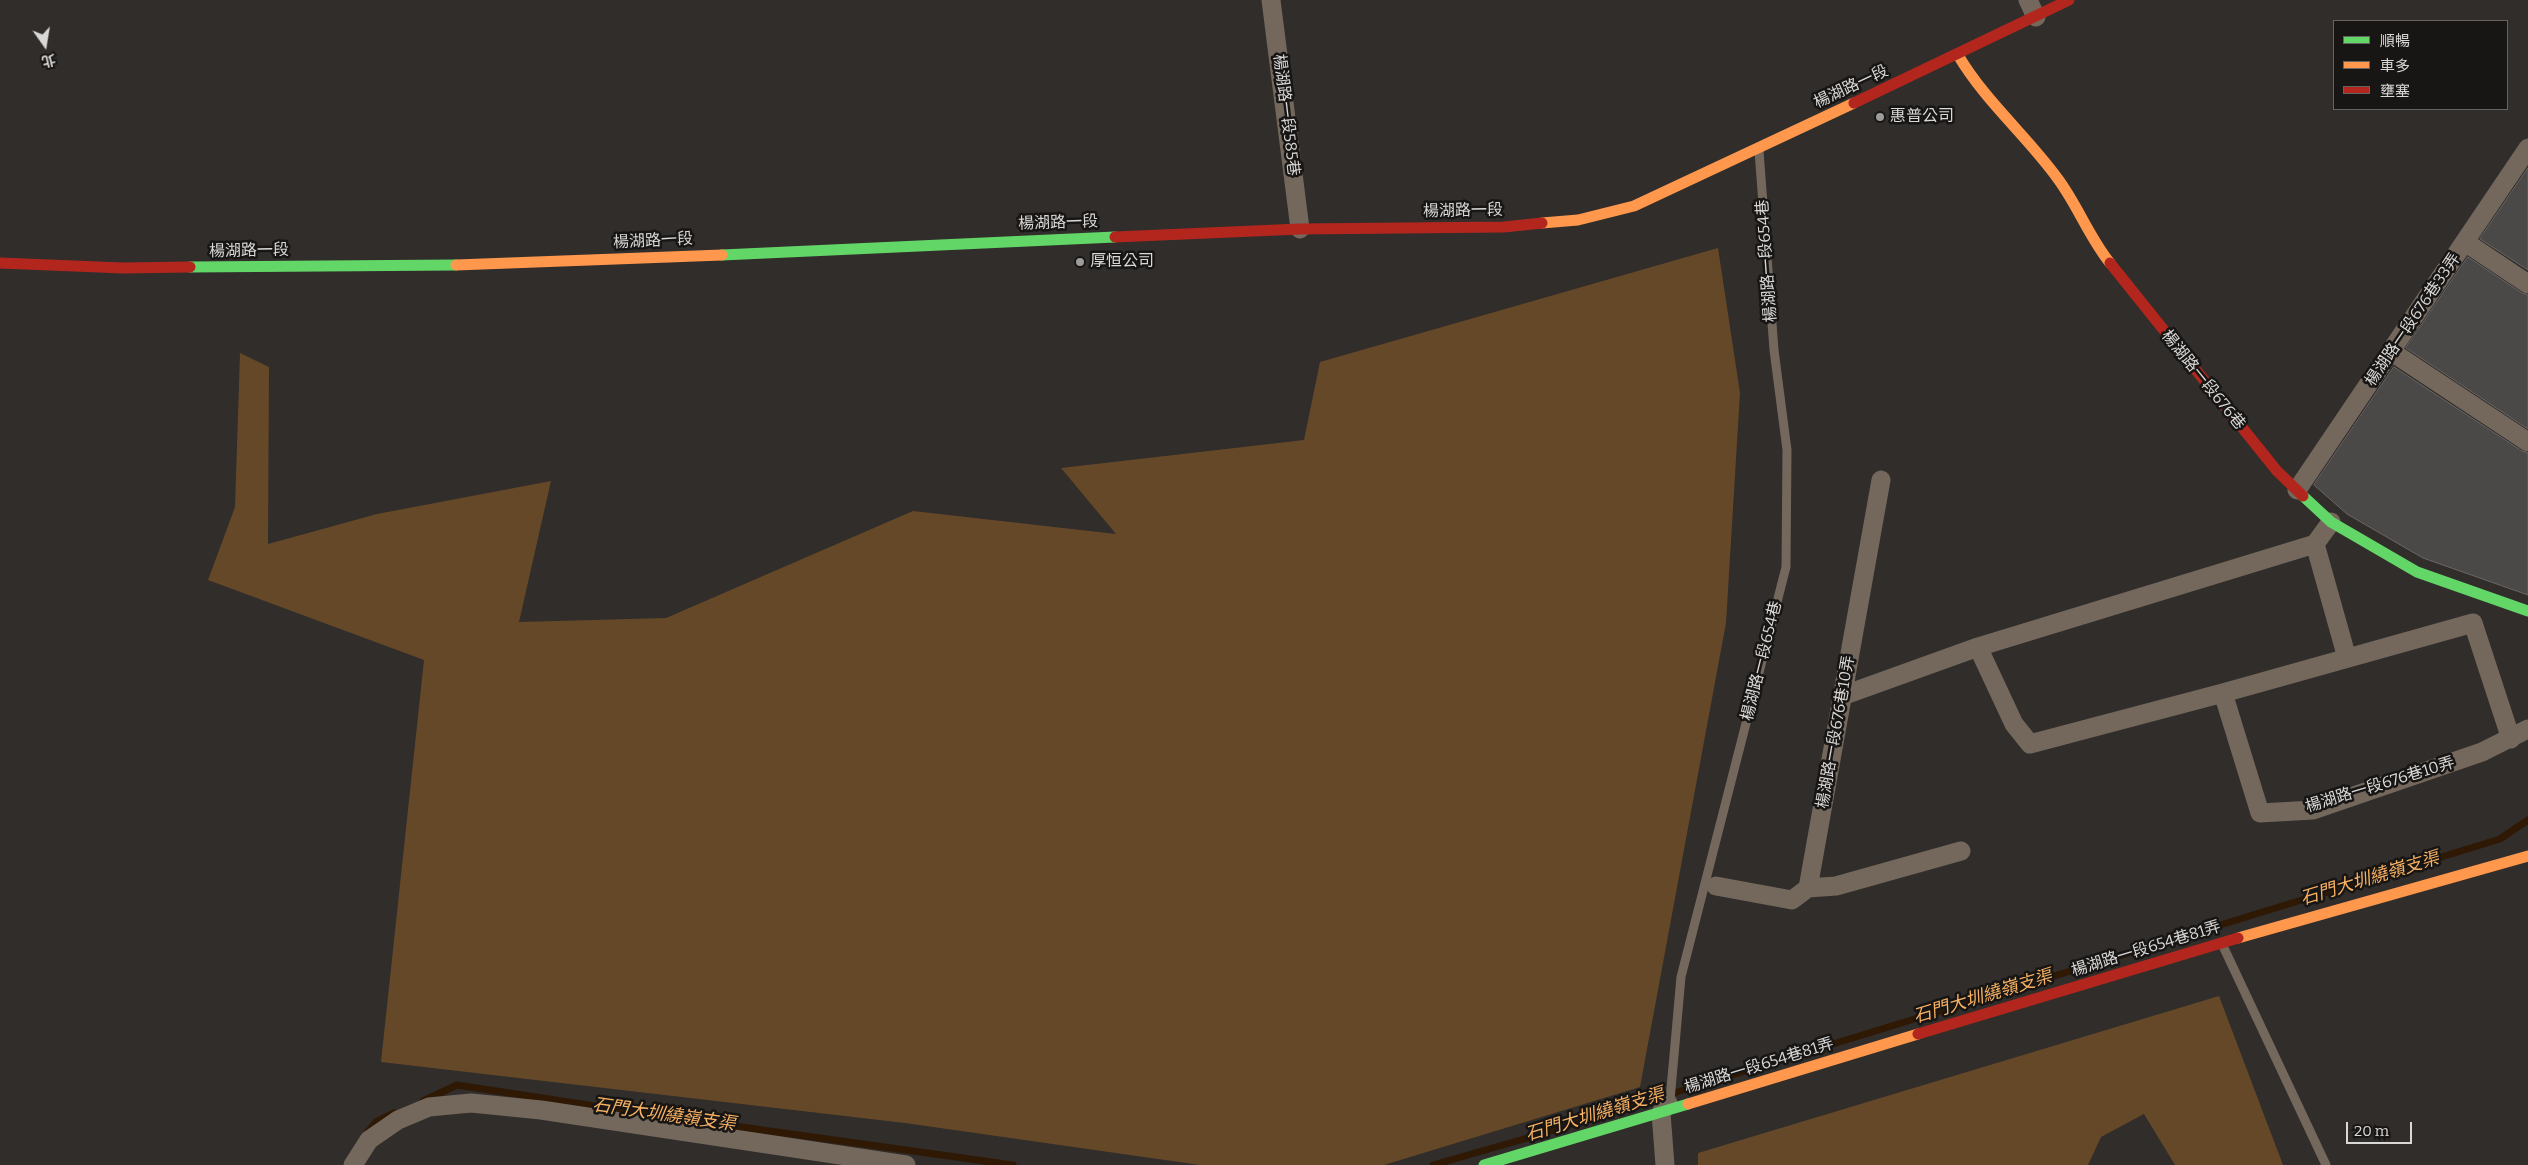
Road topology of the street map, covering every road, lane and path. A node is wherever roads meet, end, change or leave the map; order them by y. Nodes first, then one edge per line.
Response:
1 (1271, 0) edge
2 (2069, 0) edge
3 (2032, 8) edge
4 (1958, 56) junction
5 (1758, 148) junction
6 (2528, 148) edge
7 (1300, 229) junction
8 (2465, 242) junction
9 (0, 263) edge
10 (2528, 284) edge
11 (2392, 352) junction
12 (2528, 442) edge
13 (1881, 480) dead end
14 (2297, 490) junction
15 (2331, 522) junction
16 (2315, 544) junction
17 (2528, 611) edge
18 (1978, 647) junction
19 (2347, 658) junction
20 (2223, 693) junction
21 (1842, 696) junction
22 (2528, 729) edge
23 (2511, 739) junction
24 (1961, 851) dead end
25 (2528, 856) edge
26 (1716, 886) dead end
27 (1808, 888) junction
28 (2221, 943) junction
29 (1665, 1106) junction
30 (353, 1165) edge
31 (906, 1165) edge
32 (1484, 1165) edge
33 (1665, 1165) edge
34 (2326, 1165) edge

1 - 7 street, 楊湖路一段585巷
2 - 3 street, 楊湖路一段
3 - 4 street, 楊湖路一段
4 - 5 street, 楊湖路一段
4 - 14 street, 楊湖路一段676巷
5 - 7 street, 楊湖路一段
5 - 29 lane, 楊湖路一段654巷
6 - 8 street, 楊湖路一段676巷33弄
7 - 9 street, 楊湖路一段
8 - 10 street
8 - 11 street, 楊湖路一段676巷33弄
11 - 12 street
11 - 14 street, 楊湖路一段676巷33弄
13 - 21 street, 楊湖路一段676巷10弄
14 - 15 street, 楊湖路一段676巷
15 - 16 street
15 - 17 street, 楊湖路一段676巷
16 - 18 street
16 - 19 street
18 - 20 street
18 - 21 street
19 - 20 street
19 - 23 street
20 - 23 street, 楊湖路一段676巷10弄
21 - 27 street, 楊湖路一段676巷10弄
22 - 23 street, 楊湖路一段676巷10弄
24 - 27 street
25 - 28 street, 楊湖路一段654巷81弄
26 - 27 street
28 - 29 street, 楊湖路一段654巷81弄
28 - 34 lane
29 - 32 street, 楊湖路一段654巷81弄
29 - 33 street, 楊湖路一段654巷
30 - 31 street

